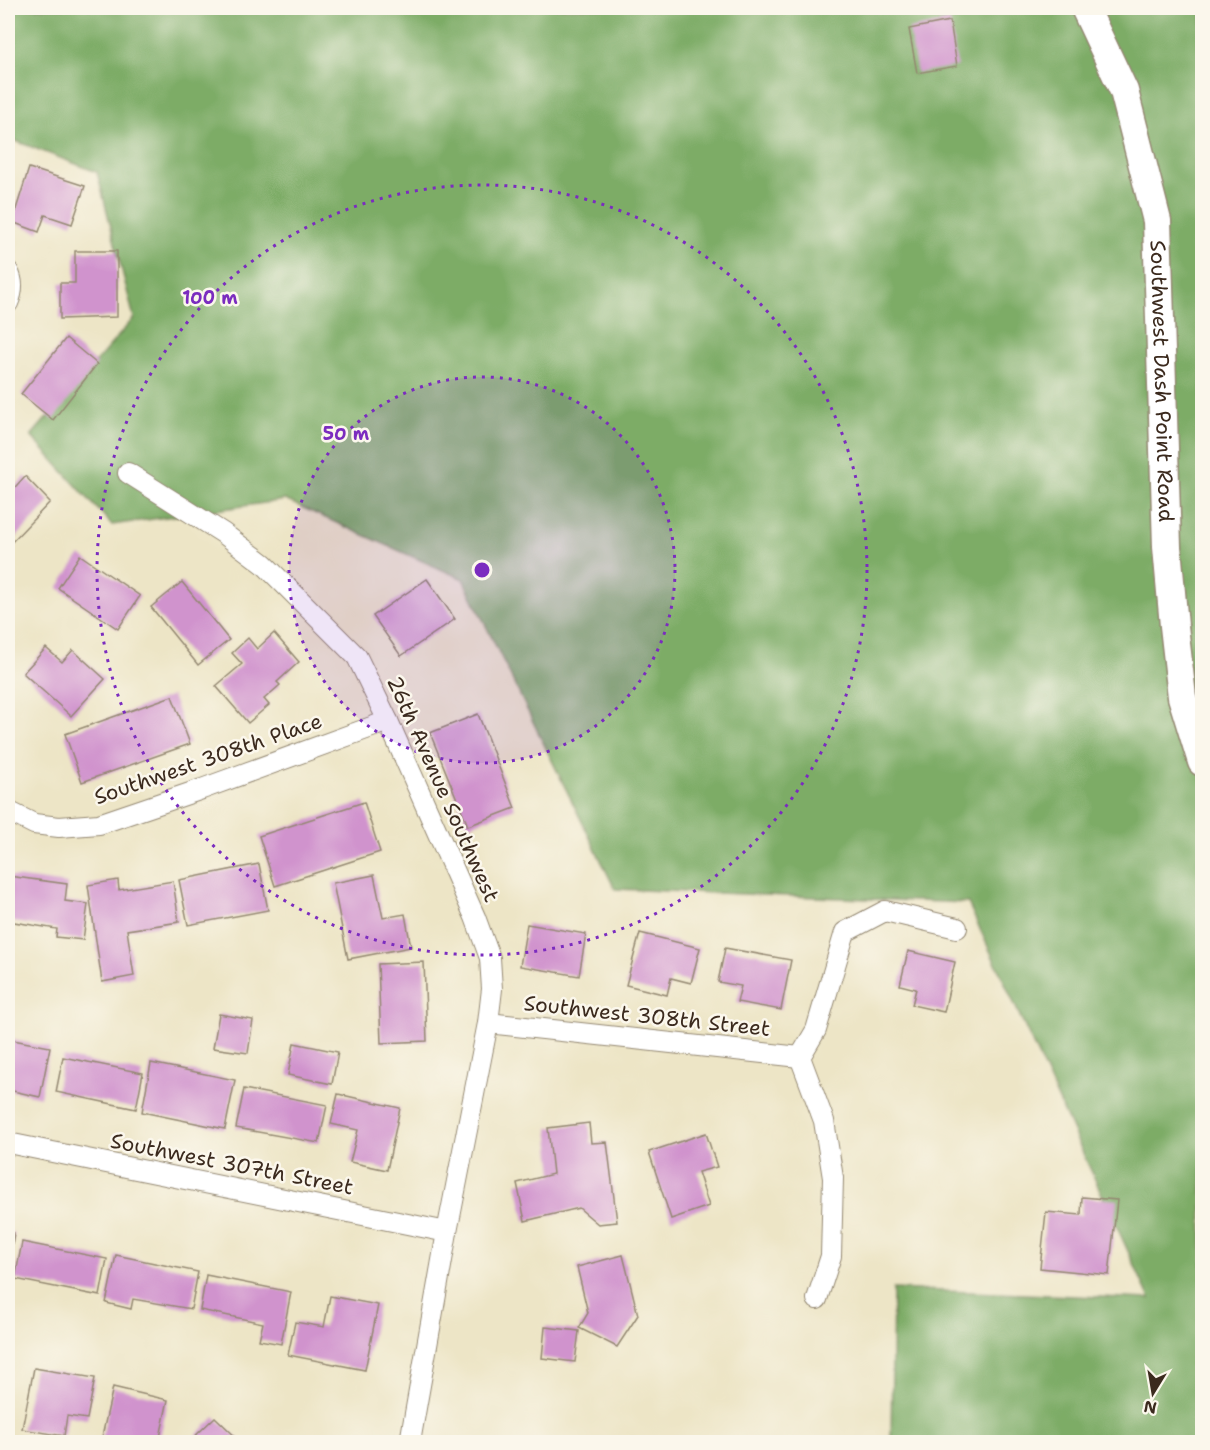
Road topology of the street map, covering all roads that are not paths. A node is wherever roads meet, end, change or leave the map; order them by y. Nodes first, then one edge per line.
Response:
1 (1085, 8) edge
2 (8, 271) edge
3 (8, 303) edge
4 (128, 473) dead end
5 (388, 720) junction
6 (1203, 762) edge
7 (8, 811) edge
8 (957, 928) dead end
9 (488, 1023) junction
10 (800, 1057) junction
11 (8, 1143) edge
12 (447, 1232) junction
13 (817, 1299) dead end
14 (410, 1443) edge

1 - 6 main road, Southwest Dash Point Road
2 - 3 street
4 - 5 street, 26th Avenue Southwest
5 - 7 street, Southwest 308th Place
5 - 9 street, 26th Avenue Southwest
8 - 10 street
9 - 10 street, Southwest 308th Street
9 - 12 street, 26th Avenue Southwest
10 - 13 street
11 - 12 street, Southwest 307th Street
12 - 14 street, 26th Avenue Southwest

